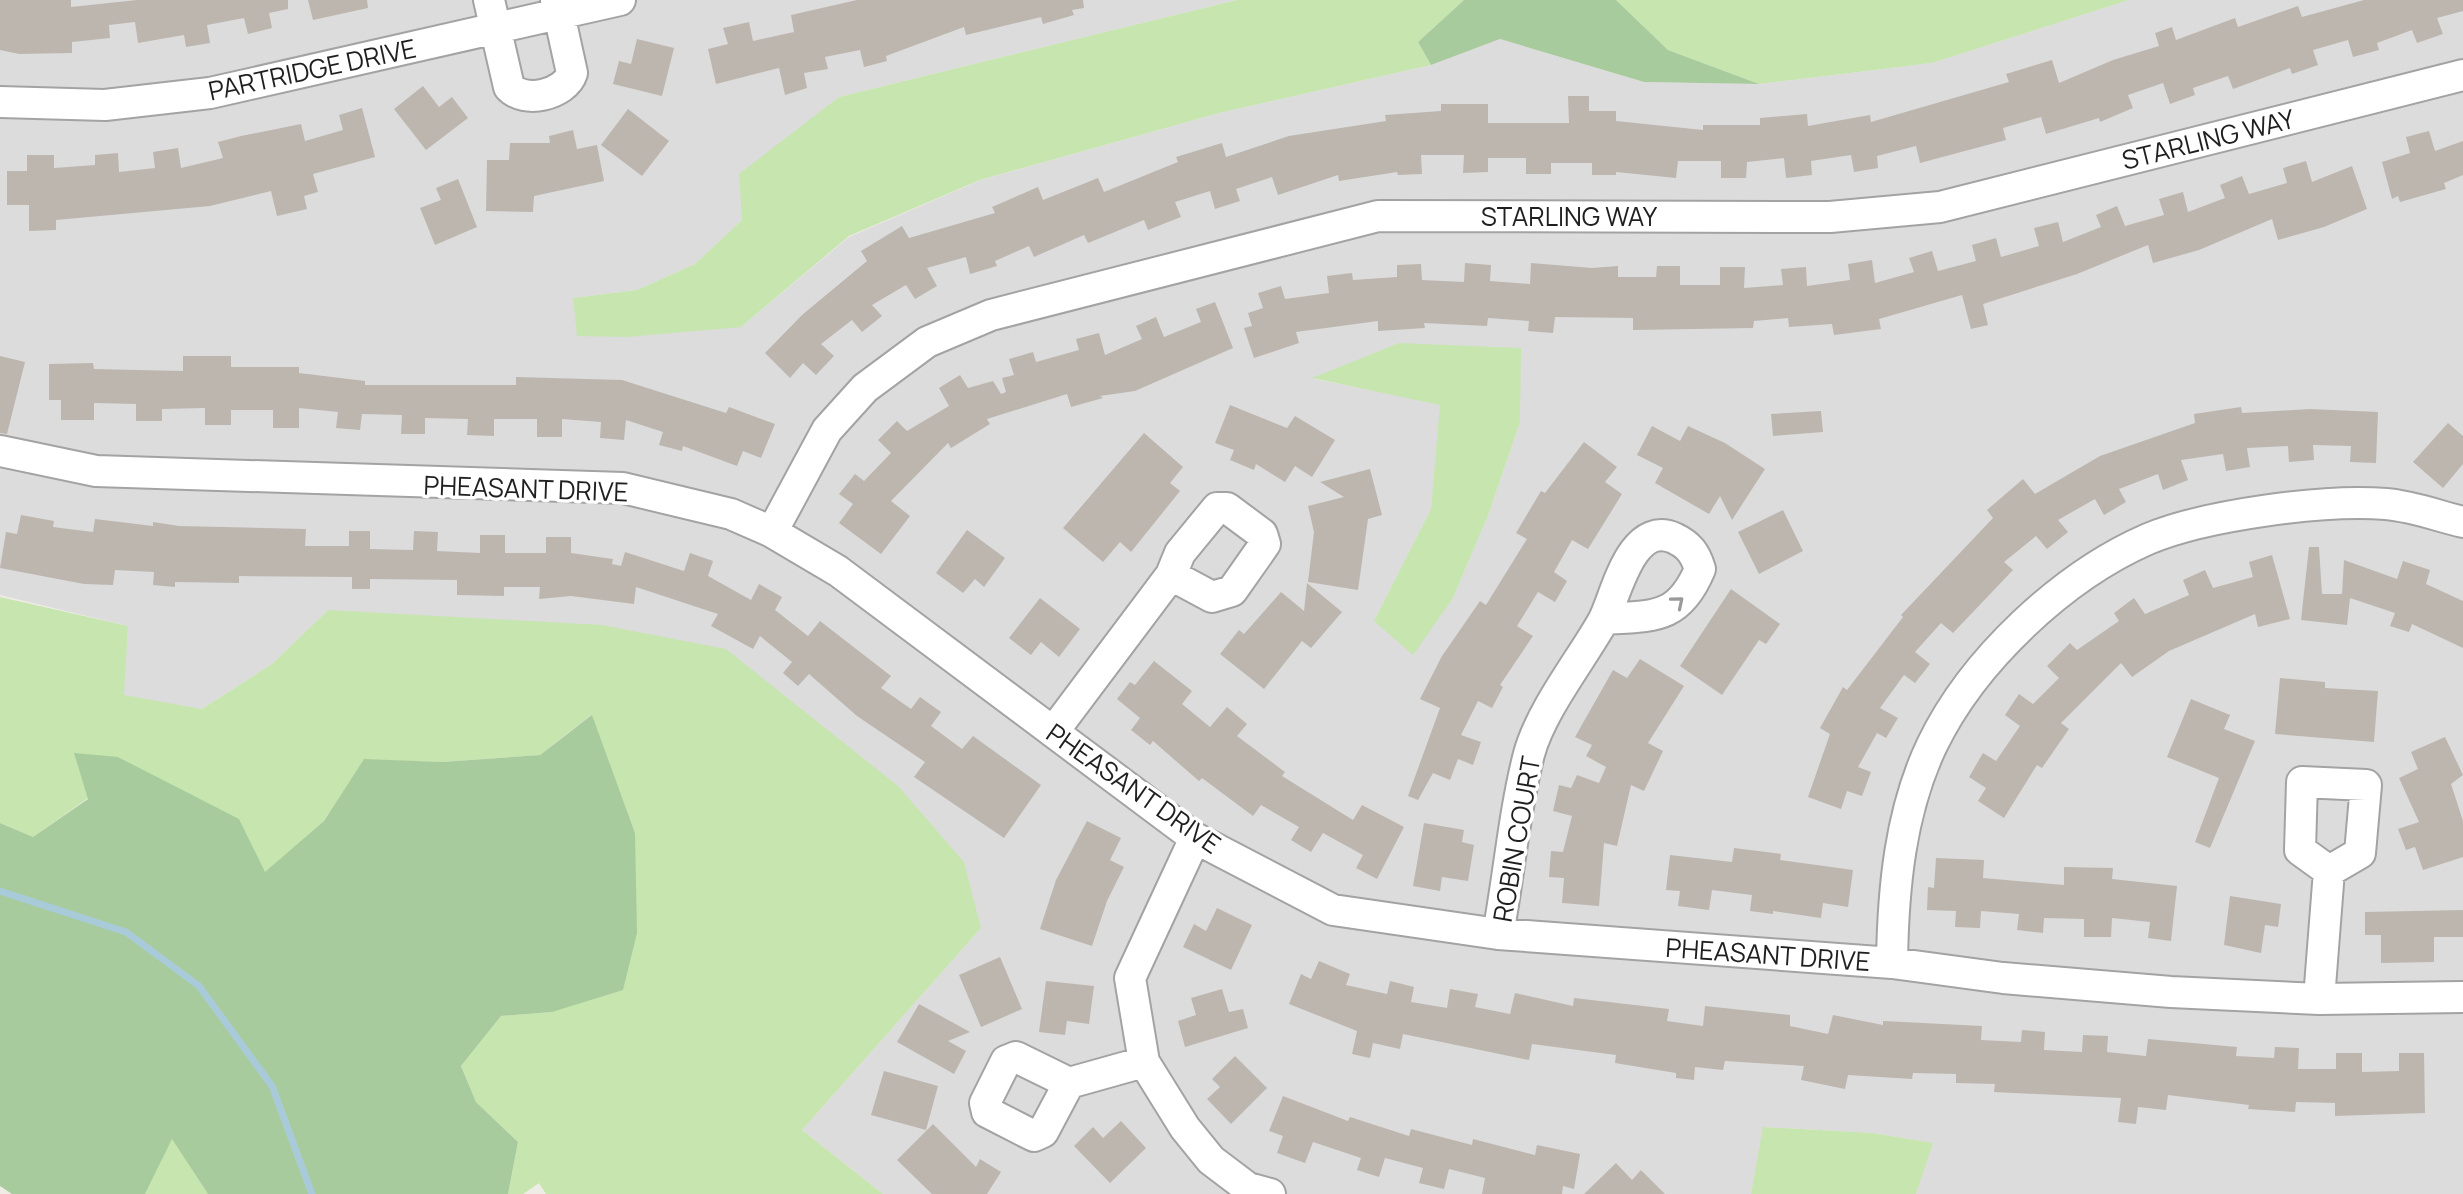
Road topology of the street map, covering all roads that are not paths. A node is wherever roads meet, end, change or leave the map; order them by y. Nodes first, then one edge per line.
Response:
1 (620, 0) edge
2 (558, 7) edge
3 (492, 14) edge
4 (2463, 75) edge
5 (0, 102) edge
6 (0, 451) edge
7 (2463, 522) edge
8 (772, 532) junction
9 (1171, 575) dead end
10 (1605, 619) dead end
11 (1053, 732) junction
12 (1195, 838) junction
13 (2329, 871) dead end
14 (1498, 934) junction
15 (1892, 963) junction
16 (2463, 997) edge
17 (2319, 999) junction
18 (1144, 1062) junction
19 (1069, 1083) dead end
20 (1270, 1194) edge

1 - 2 street, PARTRIDGE DRIVE
2 - 3 street, PARTRIDGE DRIVE
2 - 3 street
3 - 5 street, PARTRIDGE DRIVE
4 - 8 street, STARLING WAY
6 - 8 street, PHEASANT DRIVE
7 - 15 street
8 - 11 street, PHEASANT DRIVE
9 - 11 street
10 - 14 street, ROBIN COURT
11 - 12 street, PHEASANT DRIVE
12 - 14 street, PHEASANT DRIVE
12 - 18 street
13 - 17 street
14 - 15 street, PHEASANT DRIVE
15 - 17 street, PHEASANT DRIVE
16 - 17 street, PHEASANT DRIVE
18 - 19 street
18 - 20 street

